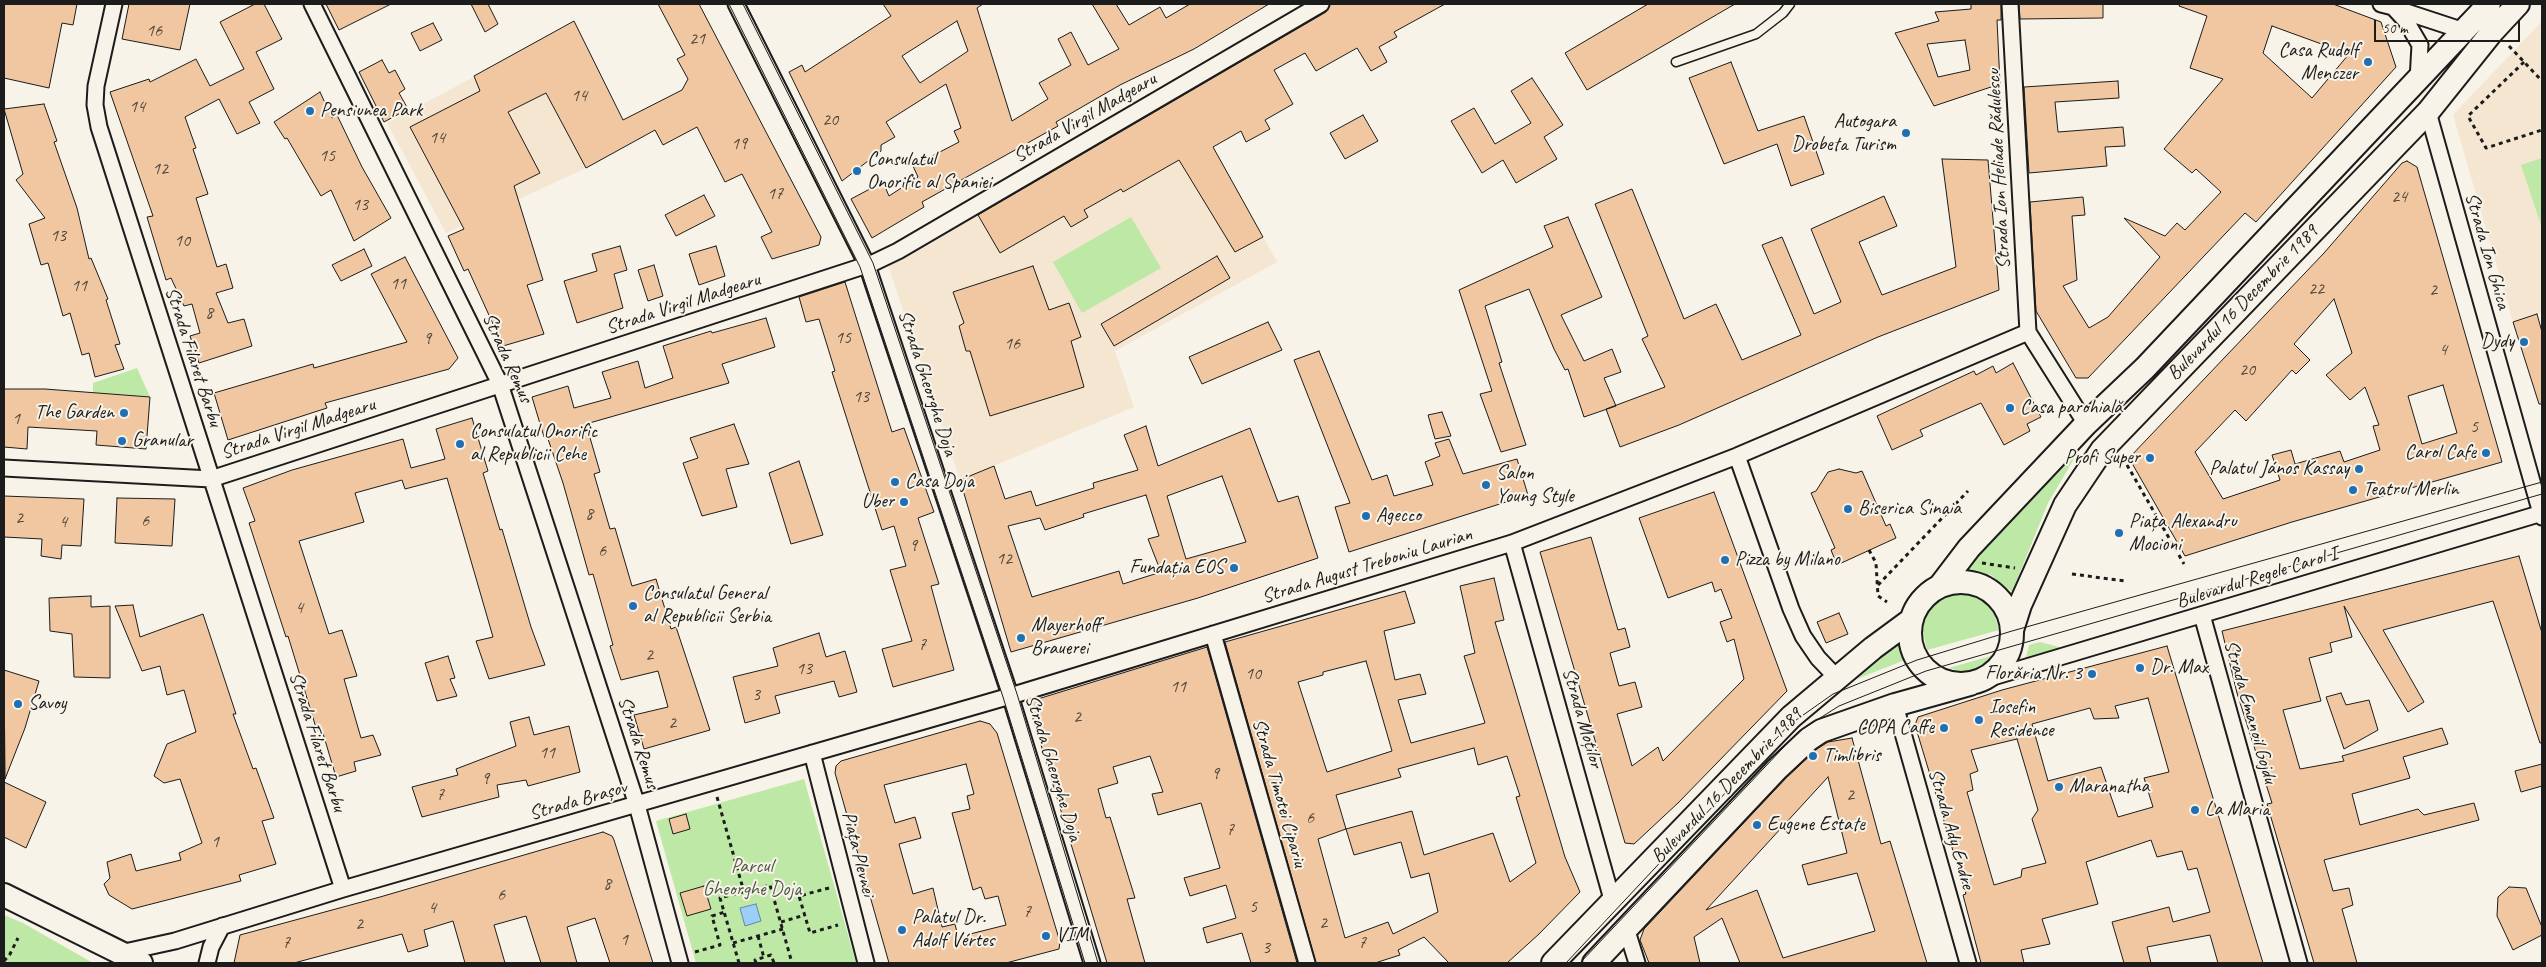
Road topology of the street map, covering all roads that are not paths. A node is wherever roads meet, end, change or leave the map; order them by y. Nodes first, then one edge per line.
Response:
1 (114, 4) edge
2 (312, 4) edge
3 (736, 4) edge
4 (1320, 4) edge
5 (1790, 4) edge
6 (2010, 4) edge
7 (2489, 4) edge
8 (2518, 4) edge
9 (2387, 6) edge
10 (2464, 31) junction
11 (1676, 62) dead end
12 (2418, 80) junction
13 (2428, 112) junction
14 (867, 265) junction
15 (2028, 332) junction
16 (500, 384) junction
17 (2086, 424) junction
18 (1736, 456) junction
19 (4, 468) edge
20 (211, 479) junction
21 (2542, 514) edge
22 (1512, 543) junction
23 (1940, 586) junction
24 (2202, 615) junction
25 (1911, 620) junction
26 (2012, 630) junction
27 (1213, 634) junction
28 (1838, 679) junction
29 (1976, 682) junction
30 (1006, 696) junction
31 (1895, 705) junction
32 (812, 753) junction
33 (637, 805) junction
34 (343, 889) junction
35 (4, 895) edge
36 (1613, 903) junction
37 (222, 926) junction
38 (1627, 930) junction
39 (120, 953) junction
40 (679, 960) edge
41 (141, 963) edge
42 (207, 963) edge
43 (866, 963) edge
44 (1092, 963) edge
45 (1307, 963) edge
46 (1553, 963) edge
47 (1594, 963) edge
48 (1637, 963) edge
49 (1968, 963) edge
50 (2299, 963) edge

1 - 20 street, Strada Filaret Barbu
2 - 16 street, Strada Remus
3 - 14 street, Strada Gheorghe Doja
4 - 14 street, Strada Virgil Madgearu
5 - 11 lane
6 - 15 street, Strada Ion Heliade Rădulescu
7 - 10 main road, Bulevardul 16 Decembrie 1989
8 - 13 main road, Bulevardul 16 Decembrie 1989
9 - 10 street
9 - 12 street
10 - 12 main road, Bulevardul 16 Decembrie 1989
12 - 17 main road, Bulevardul 16 Decembrie 1989
13 - 21 street, Strada Ion Ghica
13 - 26 main road, Bulevardul 16 Decembrie 1989
14 - 16 street, Strada Virgil Madgearu
14 - 30 street, Strada Gheorghe Doja
15 - 17 street
15 - 18 street
16 - 20 street, Strada Virgil Madgearu
16 - 33 street, Strada Remus
17 - 23 main road, Bulevardul 16 Decembrie 1989
18 - 22 street, Strada August Treboniu Laurian
18 - 28 street
19 - 20 street, Strada Virgil Madgearu
20 - 34 street, Strada Filaret Barbu
21 - 24 street, Bulevardul Regele Carol I
22 - 27 street, Strada August Treboniu Laurian
22 - 36 street, Strada Moților
23 - 25 main road
23 - 26 main road
24 - 29 street, Bulevardul Regele Carol I
24 - 50 street, Strada Emanoil Gojdu
25 - 28 main road, Bulevardul 16 Decembrie 1989
25 - 29 main road
26 - 29 main road
27 - 30 street, Strada August Treboniu Laurian
27 - 45 street, Strada Timotei Cipariu
28 - 36 main road, Bulevardul 16 Decembrie 1989
29 - 31 main road, Bulevardul 16 Decembrie 1989
30 - 32 street, Strada Brașov
30 - 44 street, Strada Gheorghe Doja
31 - 38 main road, Bulevardul 16 Decembrie 1989
31 - 49 street, Strada Ady Endre
32 - 33 street, Strada Brașov
32 - 43 street, Piața Plevnei
33 - 34 street, Strada Brașov
33 - 40 street
34 - 37 street, Strada Brașov
35 - 39 main road
36 - 46 main road, Bulevardul 16 Decembrie 1989
37 - 39 street, Strada Brașov
37 - 42 street
38 - 47 main road, Bulevardul 16 Decembrie 1989
38 - 48 street
39 - 41 main road

